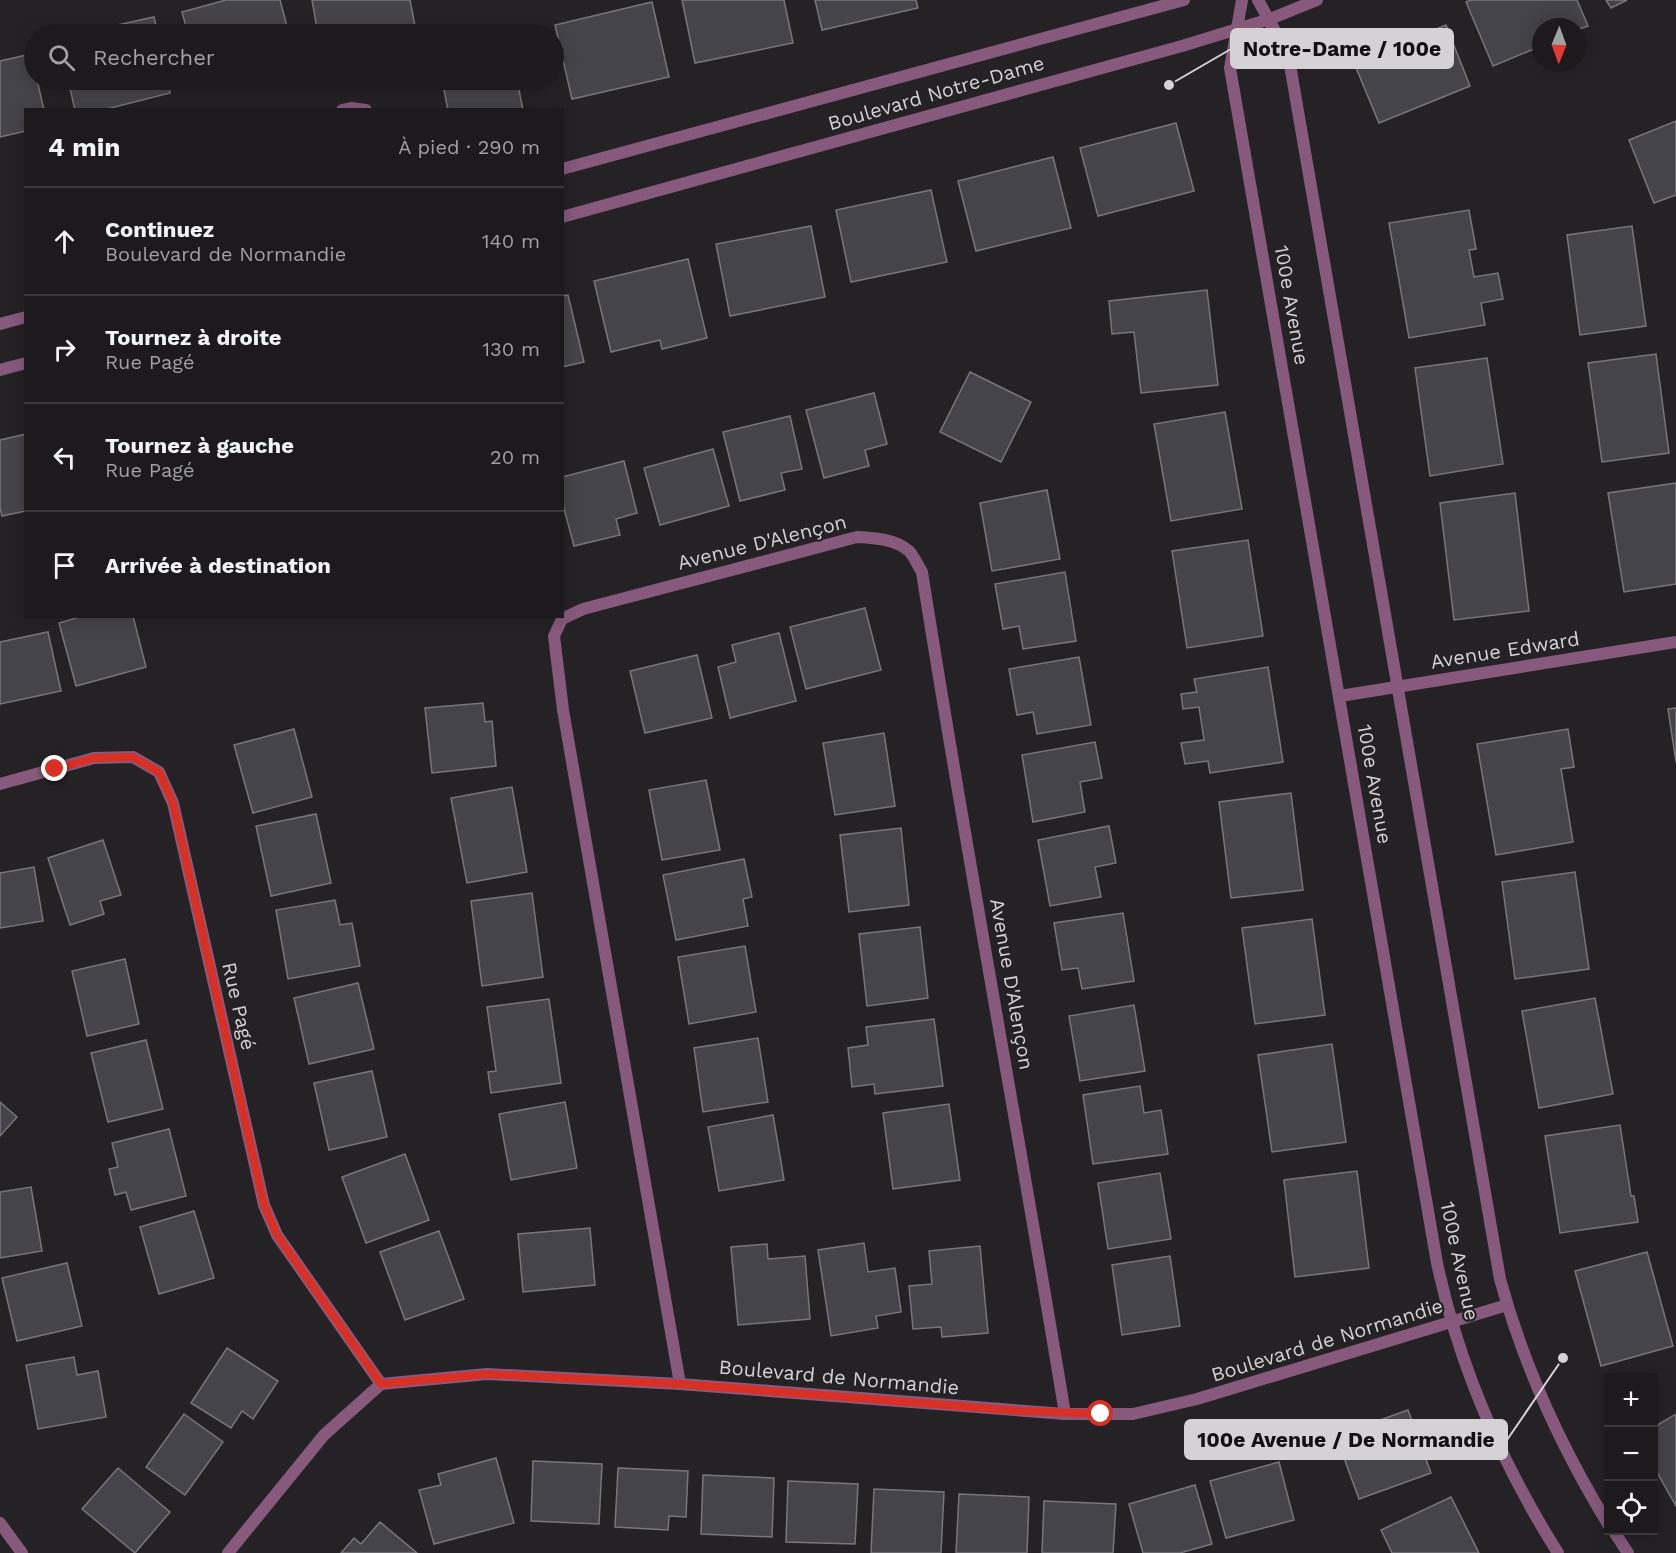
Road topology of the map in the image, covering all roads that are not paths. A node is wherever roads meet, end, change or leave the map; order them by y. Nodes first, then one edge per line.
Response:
1 (1184, 0) edge
2 (1242, 0) edge
3 (1258, 0) edge
4 (1317, 0) edge
5 (1270, 19) junction
6 (1236, 29) junction
7 (564, 168) edge
8 (564, 216) edge
9 (24, 318) edge
10 (0, 324) edge
11 (24, 364) edge
12 (0, 370) edge
13 (564, 617) edge
14 (562, 618) edge
15 (1676, 642) edge
16 (1397, 687) junction
17 (1340, 696) junction
18 (0, 784) edge
19 (1507, 1305) junction
20 (1452, 1323) junction
21 (381, 1384) junction
22 (680, 1384) junction
23 (1065, 1414) junction
24 (1604, 1517) edge
25 (0, 1523) edge
26 (1616, 1535) edge
27 (22, 1553) edge
28 (228, 1553) edge
29 (1558, 1553) edge
30 (1628, 1553) edge

1 - 7 street, Boulevard Notre-Dame
2 - 6 street, 100e Avenue
3 - 5 street, 100e Avenue
4 - 5 street, Boulevard Notre-Dame
5 - 6 street, Boulevard Notre-Dame
5 - 16 street, 100e Avenue
6 - 8 street, Boulevard Notre-Dame
6 - 17 street, 100e Avenue
9 - 10 street
11 - 12 street
13 - 23 street, Avenue D'Alençon
14 - 22 street, Avenue D'Alençon
15 - 16 street, Avenue Edward
16 - 17 street, Avenue Edward
16 - 19 street, 100e Avenue
17 - 20 street, 100e Avenue
18 - 21 street, Rue Pagé
19 - 20 street, Boulevard de Normandie
19 - 24 street, 100e Avenue
20 - 23 street, Boulevard de Normandie
20 - 29 street, 100e Avenue
21 - 22 street, Boulevard de Normandie
21 - 28 street
22 - 23 street, Boulevard de Normandie
25 - 27 street
26 - 30 street

